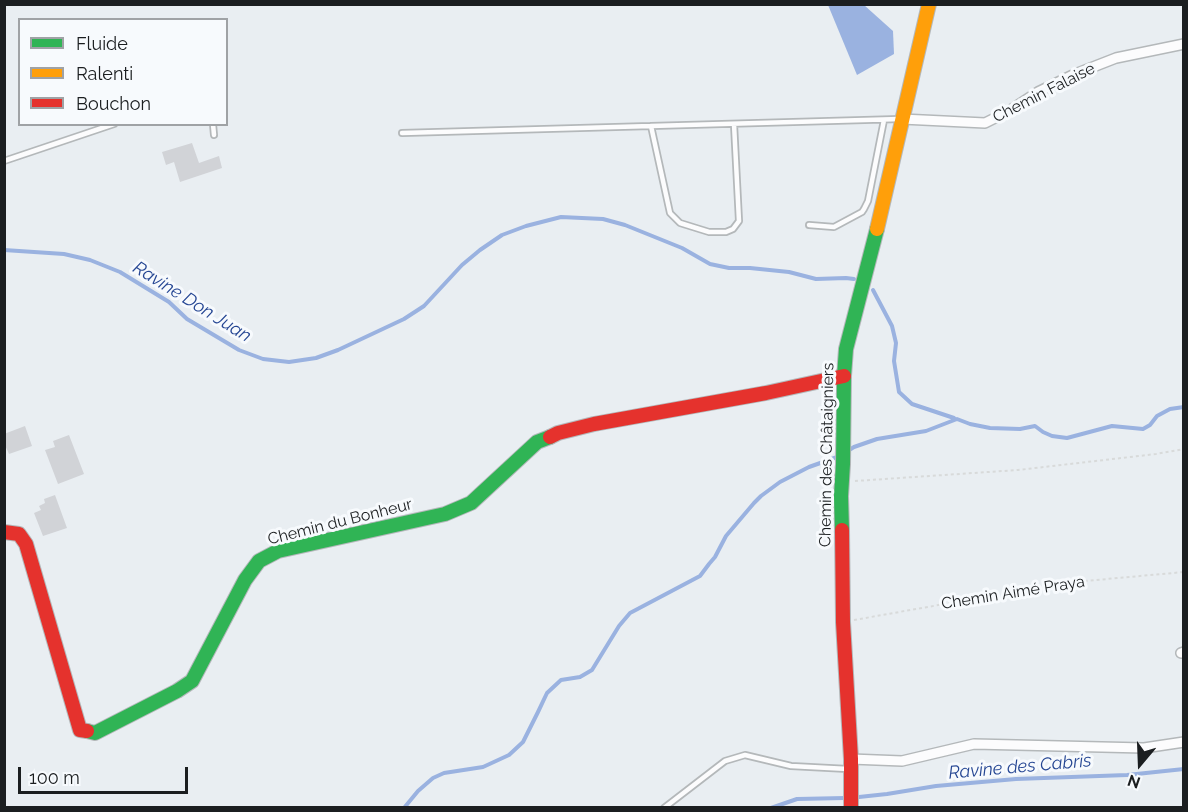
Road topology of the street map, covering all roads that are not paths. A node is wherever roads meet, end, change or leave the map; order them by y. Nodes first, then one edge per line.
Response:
1 (929, 4) edge
2 (1184, 44) edge
3 (902, 119) junction
4 (884, 120) junction
5 (734, 124) junction
6 (108, 126) edge
7 (213, 126) edge
8 (651, 126) junction
9 (402, 133) dead end
10 (214, 135) dead end
11 (4, 161) edge
12 (809, 225) dead end
13 (844, 376) junction
14 (4, 532) edge
15 (1184, 742) edge
16 (851, 764) junction
17 (664, 807) edge
18 (851, 807) edge

1 - 3 street, Chemin des Châtaigniers
2 - 3 street, Chemin Falaise
3 - 4 lane
3 - 13 street, Chemin des Châtaigniers
4 - 5 lane
4 - 12 lane
5 - 8 lane
5 - 8 lane
6 - 11 lane
7 - 10 lane
8 - 9 lane
13 - 14 street, Chemin du Bonheur
13 - 16 street, Chemin des Châtaigniers
15 - 16 street
16 - 17 lane
16 - 18 street, Chemin des Châtaigniers

